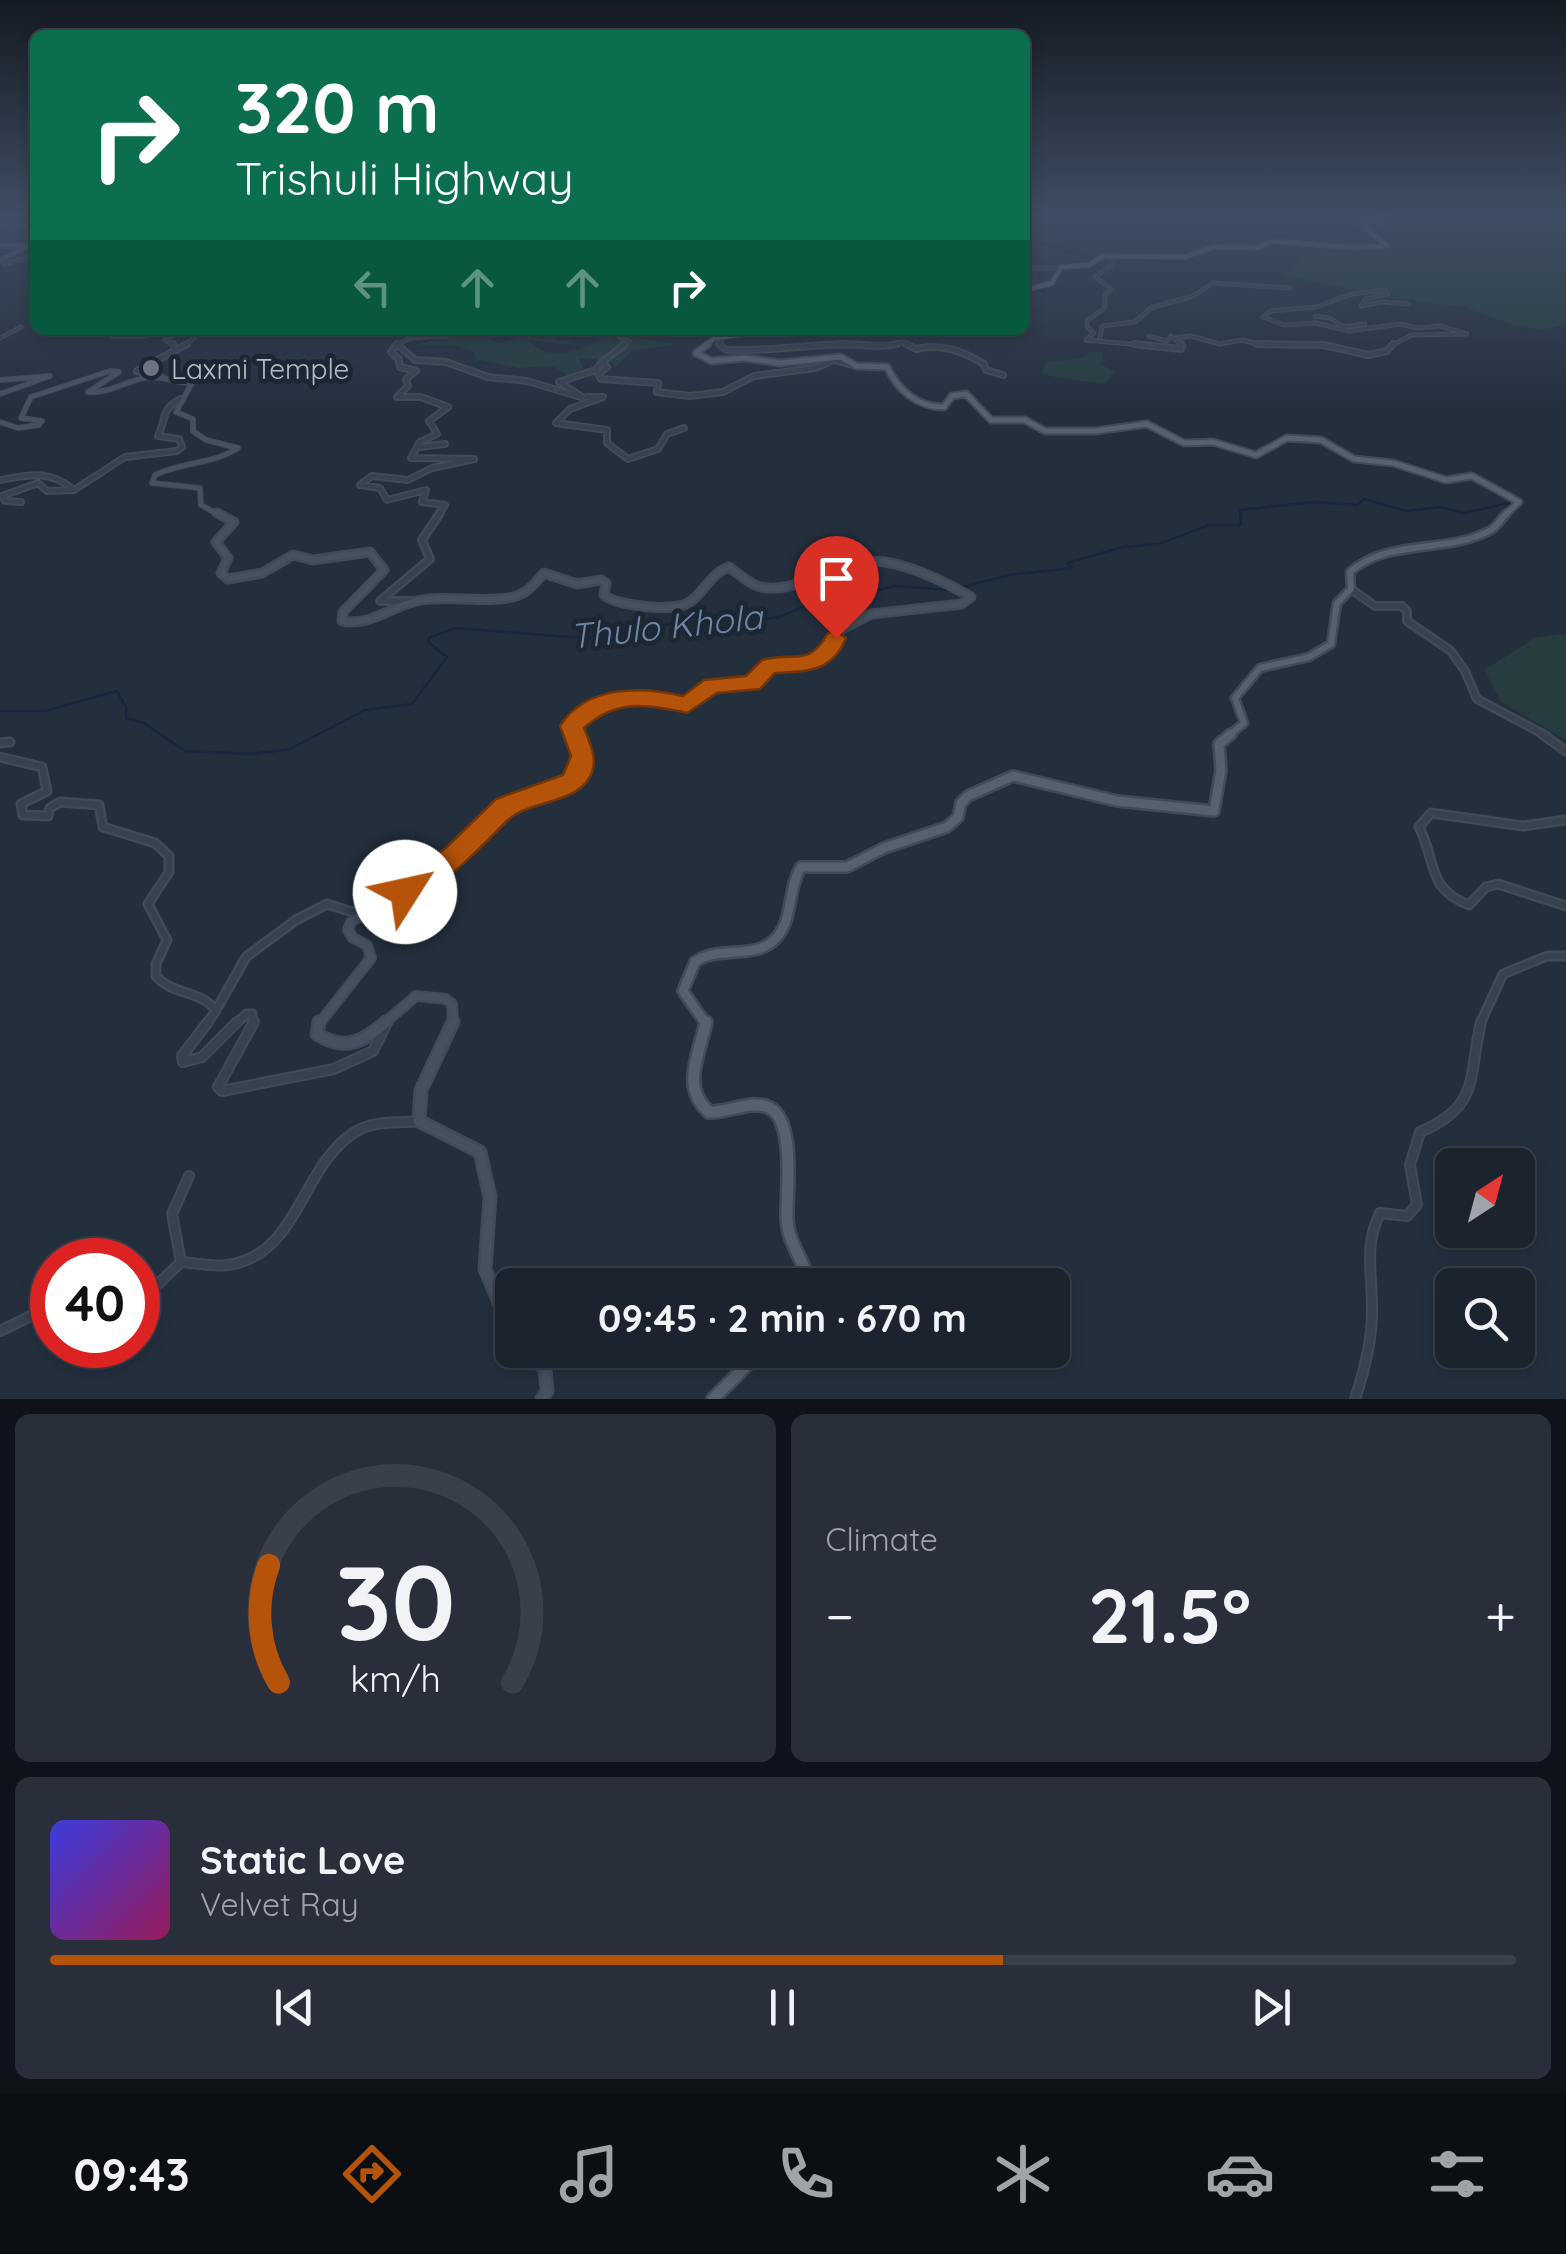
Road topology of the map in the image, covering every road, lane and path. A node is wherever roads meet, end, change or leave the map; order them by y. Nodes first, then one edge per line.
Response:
1 (1053, 280) edge
2 (1099, 280) edge
3 (1290, 288) dead end
4 (1030, 289) edge
5 (1409, 304) dead end
6 (1315, 316) dead end
7 (1378, 324) junction
8 (21, 327) dead end
9 (173, 335) edge
10 (192, 335) edge
11 (452, 335) edge
12 (620, 335) edge
13 (737, 335) edge
14 (1149, 336) dead end
15 (1171, 336) dead end
16 (721, 337) junction
17 (0, 338) edge
18 (1100, 338) junction
19 (399, 344) junction
20 (175, 350) junction
21 (601, 362) junction
22 (852, 364) junction
23 (1003, 375) dead end
24 (162, 379) junction
25 (0, 380) edge
26 (0, 394) edge
27 (587, 398) junction
28 (181, 399) junction
29 (0, 422) edge
30 (684, 428) dead end
31 (445, 444) dead end
32 (416, 449) junction
33 (0, 480) edge
34 (76, 489) junction
35 (21, 502) dead end
36 (1352, 589) junction
37 (416, 601) junction
38 (10, 742) dead end
39 (0, 743) edge
40 (1566, 751) edge
41 (0, 757) edge
42 (1566, 820) edge
43 (391, 900) junction
44 (1566, 906) edge
45 (1566, 956) edge
46 (216, 1011) junction
47 (388, 1021) junction
48 (419, 1122) junction
49 (189, 1176) dead end
50 (181, 1262) junction
51 (804, 1268) edge
52 (160, 1282) edge
53 (495, 1292) edge
54 (30, 1316) edge
55 (0, 1331) edge
56 (545, 1368) edge
57 (744, 1368) edge
58 (542, 1399) edge
59 (713, 1399) edge
60 (1355, 1399) edge

1 - 4 main road
2 - 18 street
3 - 18 street
5 - 7 street
6 - 7 street
7 - 18 street
8 - 17 street
9 - 20 street
10 - 20 street
11 - 19 street
12 - 21 street
13 - 16 main road
14 - 15 street
16 - 22 main road
16 - 23 street
19 - 27 street
19 - 32 street
20 - 24 street
21 - 22 street
21 - 27 street
22 - 36 main road
24 - 28 street
24 - 29 street
25 - 26 street
27 - 30 street
28 - 34 street
28 - 37 street
31 - 32 street
32 - 37 street
33 - 34 street
34 - 35 street
36 - 40 street
36 - 51 main road
37 - 43 street
38 - 39 street
41 - 46 street
42 - 44 street
43 - 46 street
43 - 47 street
45 - 60 street
46 - 47 street
47 - 48 street
48 - 50 street
48 - 53 street
49 - 50 street
50 - 52 street
54 - 55 street
56 - 58 street
57 - 59 main road

